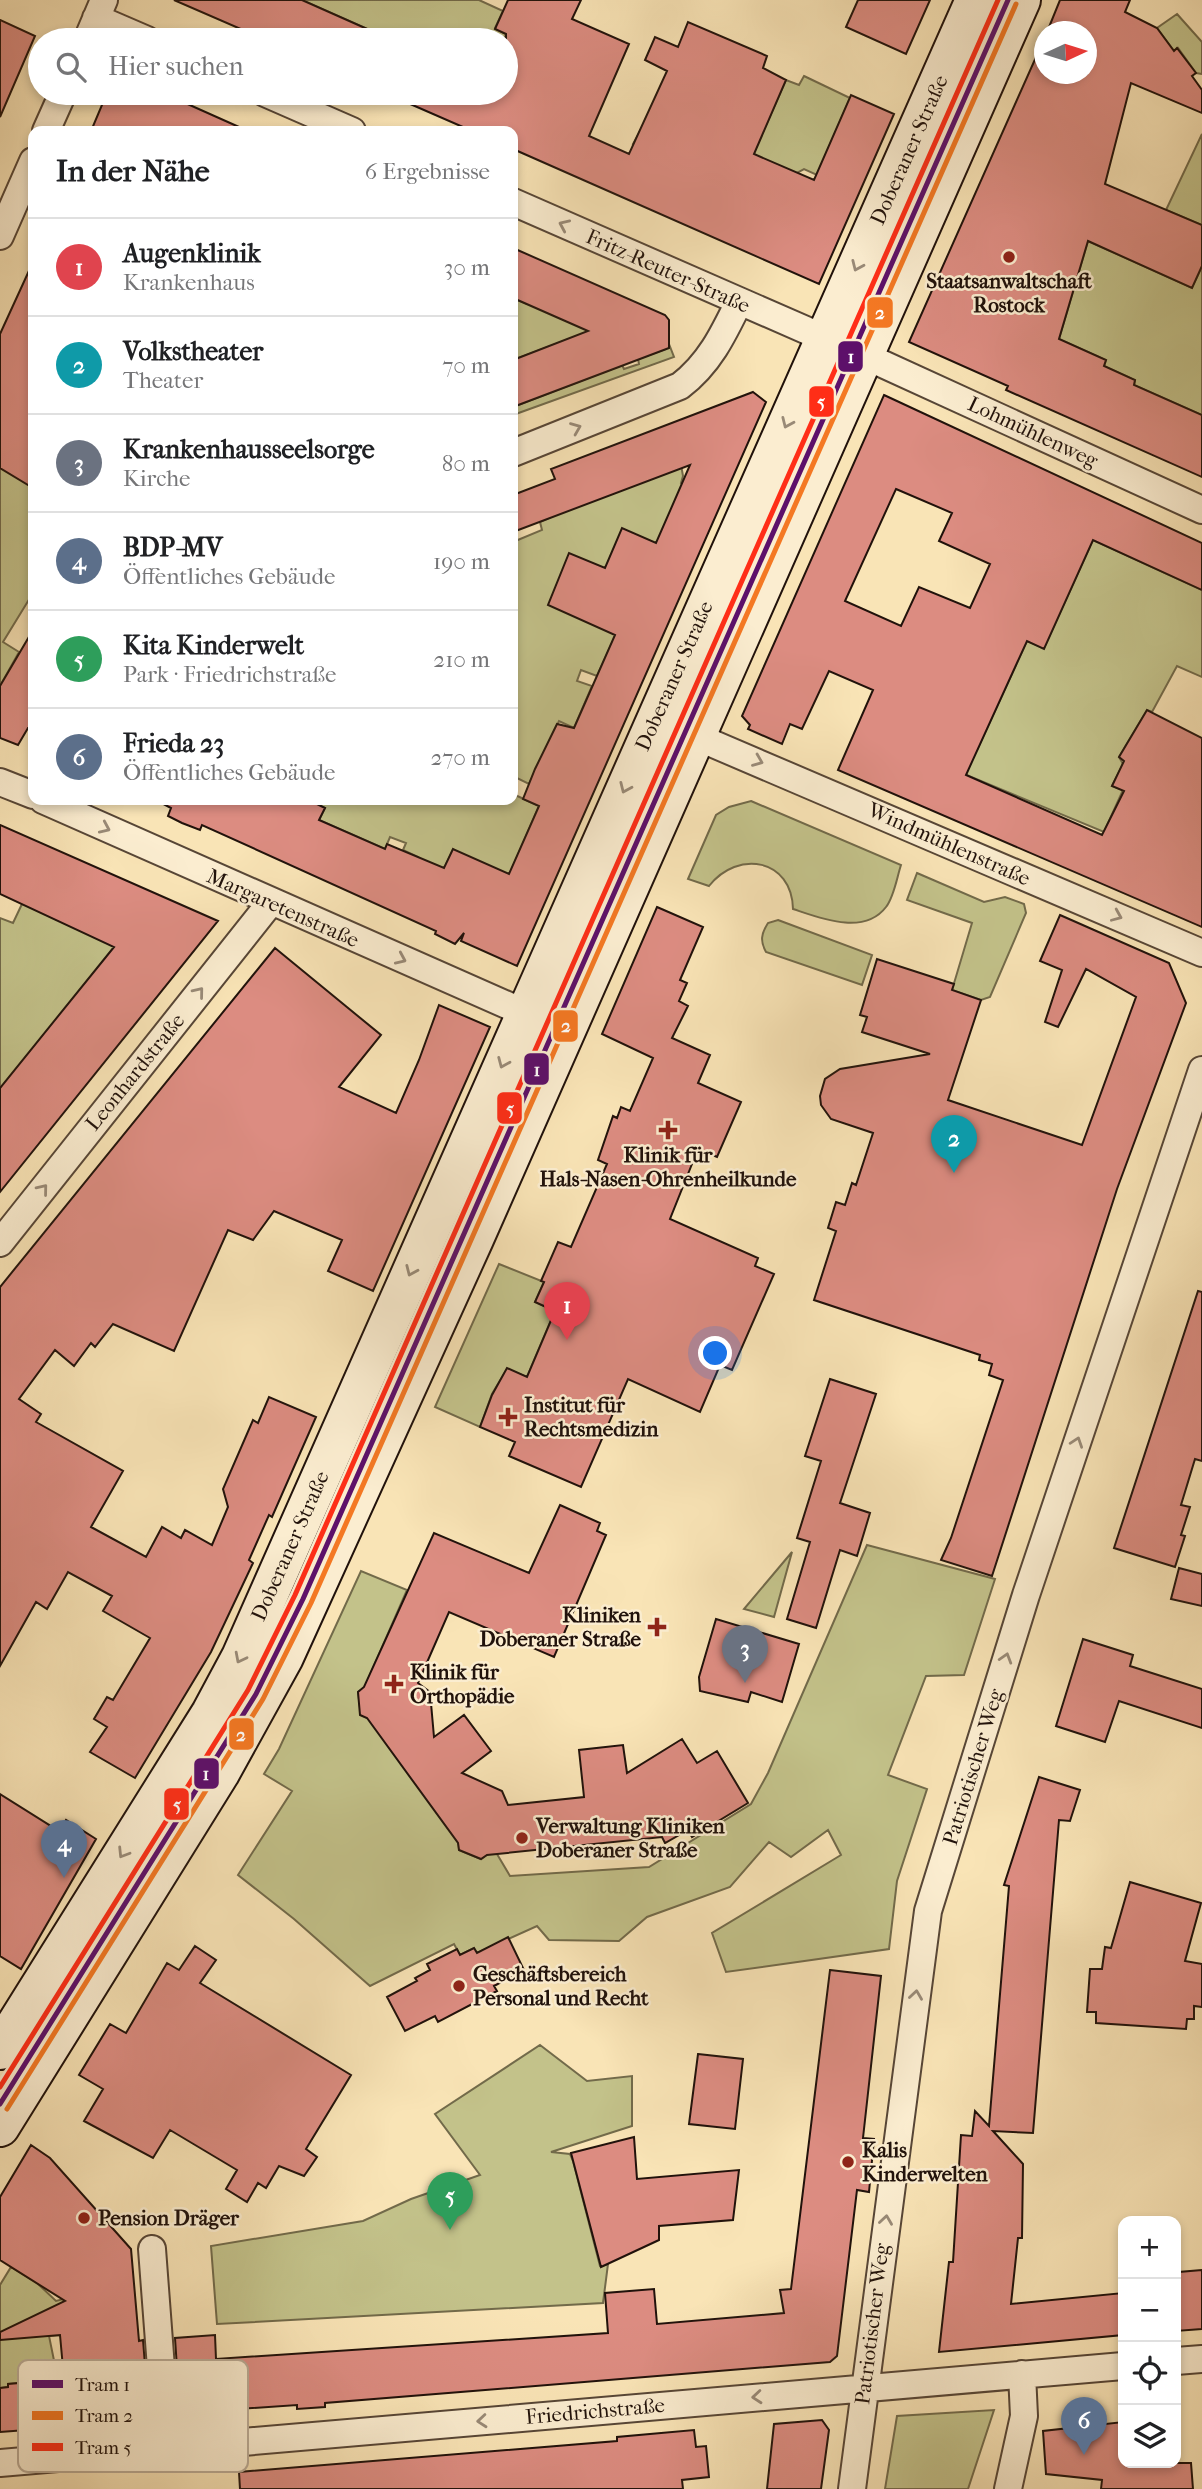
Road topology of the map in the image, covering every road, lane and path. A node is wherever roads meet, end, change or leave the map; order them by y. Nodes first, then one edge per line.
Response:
1 (975, 0) edge
2 (1021, 0) edge
3 (96, 19) edge
4 (117, 28) edge
5 (58, 105) edge
6 (292, 105) edge
7 (48, 126) edge
8 (341, 126) edge
9 (28, 172) edge
10 (518, 204) edge
11 (0, 236) edge
12 (739, 302) junction
13 (824, 338) junction
14 (863, 355) junction
15 (518, 451) edge
16 (1202, 510) edge
17 (655, 719) junction
18 (695, 736) junction
19 (0, 782) edge
20 (28, 793) edge
21 (54, 805) edge
22 (271, 902) junction
23 (1202, 953) edge
24 (525, 1013) junction
25 (572, 1014) junction
26 (1201, 1072) edge
27 (0, 1242) edge
28 (0, 2050) edge
29 (0, 2127) edge
30 (152, 2249) dead end
31 (1202, 2359) edge
32 (160, 2360) edge
33 (1181, 2361) edge
34 (1118, 2366) edge
35 (1022, 2374) junction
36 (864, 2387) junction
37 (248, 2440) edge
38 (18, 2461) edge
39 (0, 2463) edge
40 (852, 2489) edge
41 (1008, 2489) edge

1 -> 13 street, Doberaner Straße
2 - 14 street, Doberaner Straße
3 - 4 street
5 - 7 street
6 - 8 street
9 - 11 street
12 -> 10 street, Fritz-Reuter-Straße
12 - 13 street, Fritz-Reuter-Straße
15 -> 12 street
13 - 14 street
13 -> 17 street, Doberaner Straße
14 - 16 street, Lohmühlenweg
14 - 18 street, Doberaner Straße
17 - 18 street, Windmühlenstraße
17 -> 24 street, Doberaner Straße
18 -> 23 street, Windmühlenstraße
18 - 25 street, Doberaner Straße
19 - 20 street
21 -> 22 street, Margaretenstraße
22 -> 24 street, Margaretenstraße
27 -> 22 street, Leonhardstraße
24 - 25 street
24 -> 28 street, Doberaner Straße
25 - 29 street, Doberaner Straße
36 -> 26 street, Patriotischer Weg
30 - 32 street
31 - 33 street
34 - 35 street, Friedrichstraße
35 - 36 street, Friedrichstraße
35 - 41 street
36 -> 37 street, Friedrichstraße
36 - 40 street, Patriotischer Weg
38 - 39 street, Friedrichstraße

